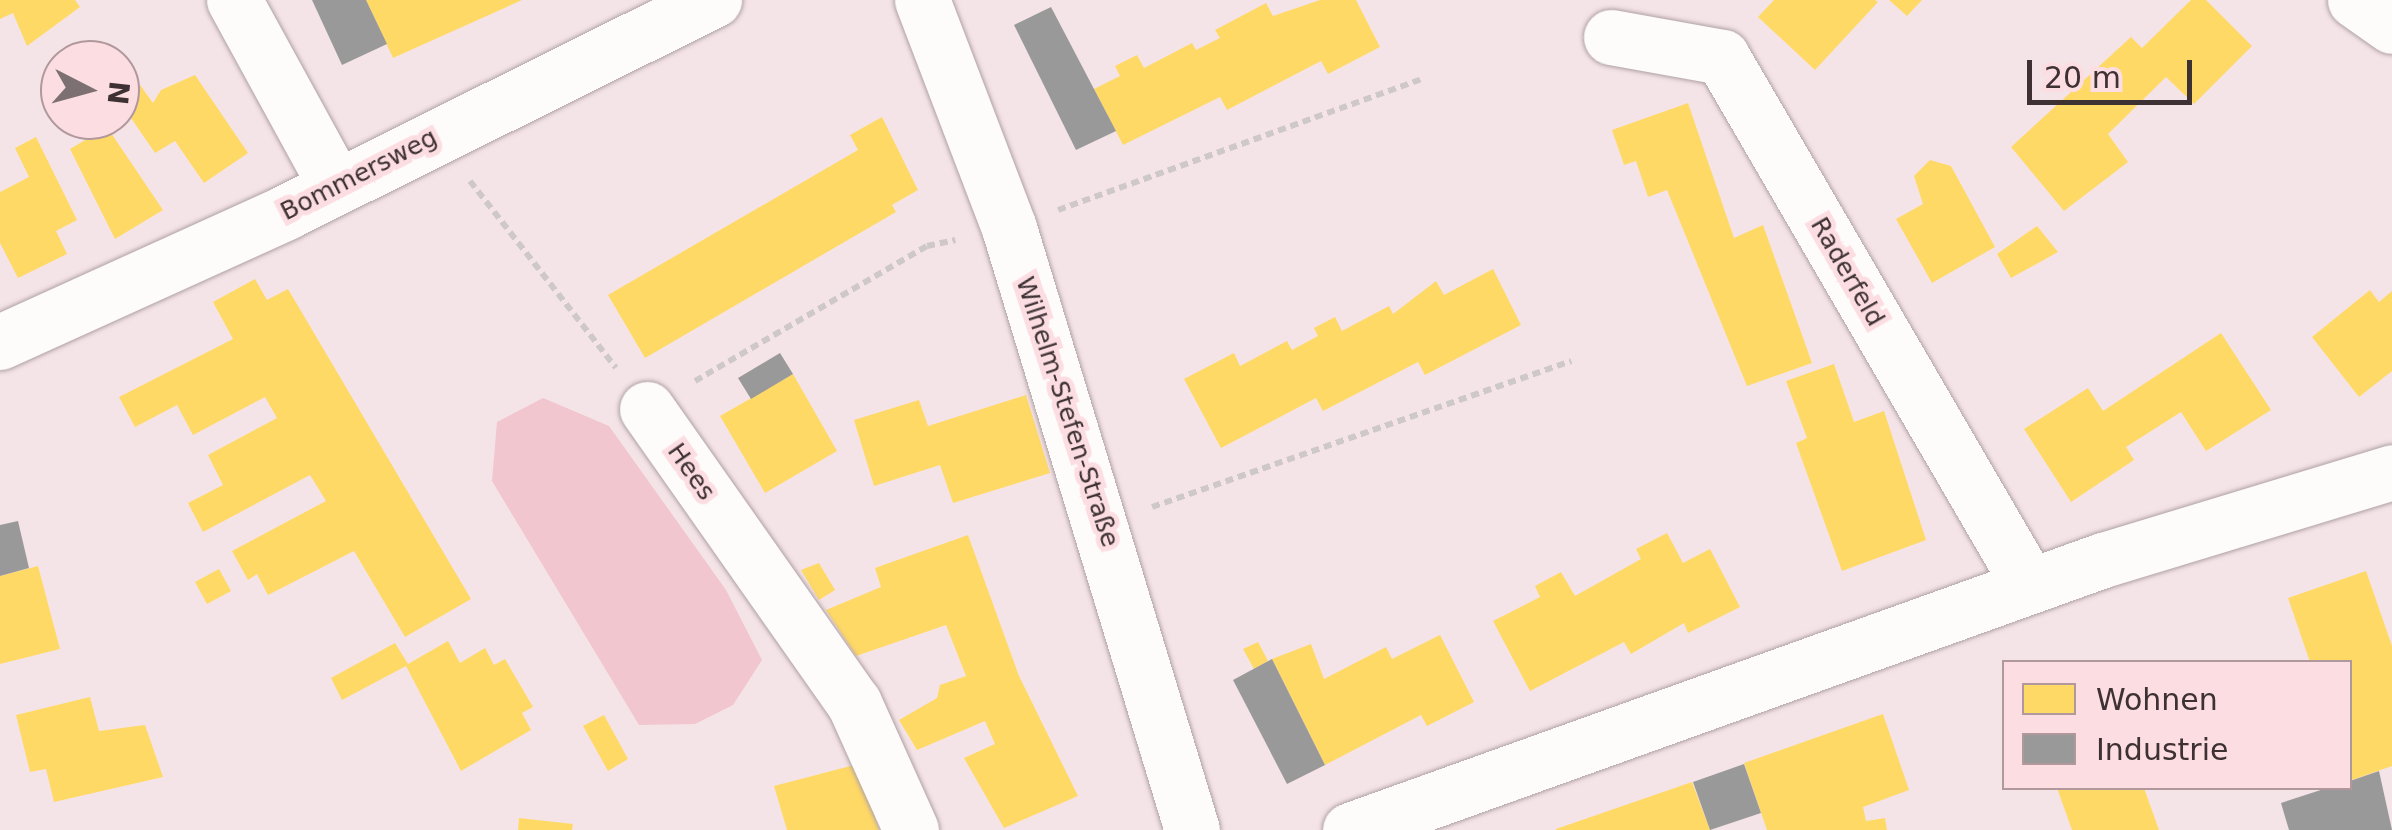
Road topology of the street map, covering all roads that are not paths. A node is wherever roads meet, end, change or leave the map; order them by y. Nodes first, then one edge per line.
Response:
1 (234, 0) edge
2 (714, 0) edge
3 (922, 0) edge
4 (2355, 0) edge
5 (2392, 26) edge
6 (1611, 37) dead end
7 (336, 186) junction
8 (0, 342) edge
9 (646, 410) road end
10 (2392, 472) edge
11 (2029, 585) junction
12 (911, 830) edge
13 (1192, 830) edge
14 (1350, 830) edge

1 - 7 street
2 - 7 street, Bommersweg
3 - 13 street, Wilhelm-Stefen-Straße
4 - 5 street
6 - 11 street, Raderfeld
7 - 8 street, Bommersweg
9 - 12 street, Hees
10 - 11 street
11 - 14 street

